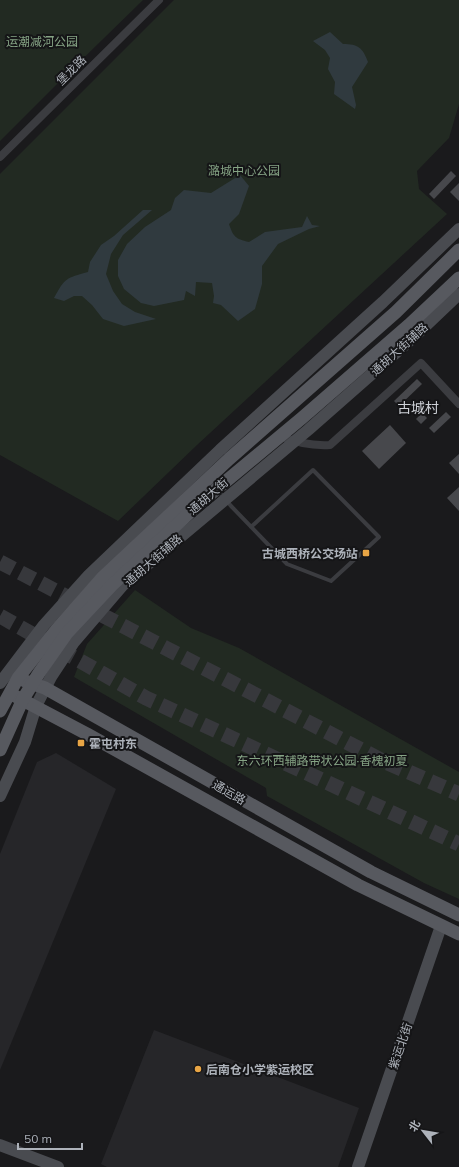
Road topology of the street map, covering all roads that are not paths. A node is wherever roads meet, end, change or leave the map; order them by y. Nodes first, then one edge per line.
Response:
1 (158, 0) edge
2 (0, 157) edge
3 (459, 229) edge
4 (459, 250) edge
5 (459, 278) edge
6 (459, 294) edge
7 (459, 404) edge
8 (280, 436) junction
9 (294, 442) junction
10 (208, 479) junction
11 (226, 500) junction
12 (251, 527) junction
13 (6, 676) edge
14 (32, 683) junction
15 (45, 688) junction
16 (5, 692) edge
17 (23, 699) junction
18 (36, 706) junction
19 (0, 711) edge
20 (0, 750) edge
21 (0, 796) edge
22 (459, 915) edge
23 (441, 926) junction
24 (459, 934) edge
25 (0, 1145) edge
26 (58, 1167) edge
27 (358, 1167) edge

1 - 2 street, 堡龙路
3 - 10 street
4 - 10 main road, 通胡大街
5 - 8 main road, 通胡大街
6 - 9 street, 通胡大街辅路
7 - 9 street
8 - 9 street
8 - 10 main road, 通胡大街
9 - 11 street, 通胡大街辅路
10 - 11 lane
10 - 13 main road, 通胡大街
10 - 14 main road, 通胡大街
11 - 12 lane
11 - 15 street, 通胡大街辅路
12 - 12 lane
13 - 14 main road, 通运路
13 - 16 main road, 通胡大街
14 - 15 main road, 通运路
14 - 17 main road, 通胡大街
15 - 18 street, 通胡大街辅路
15 - 22 main road, 通运路
16 - 17 main road, 通运路
16 - 19 main road, 通胡大街
17 - 18 main road, 通运路
17 - 20 main road, 通胡大街
18 - 21 street, 通胡大街辅路
18 - 23 main road, 通运路
23 - 24 main road, 通运路
23 - 27 street, 紫运北街
25 - 26 street

